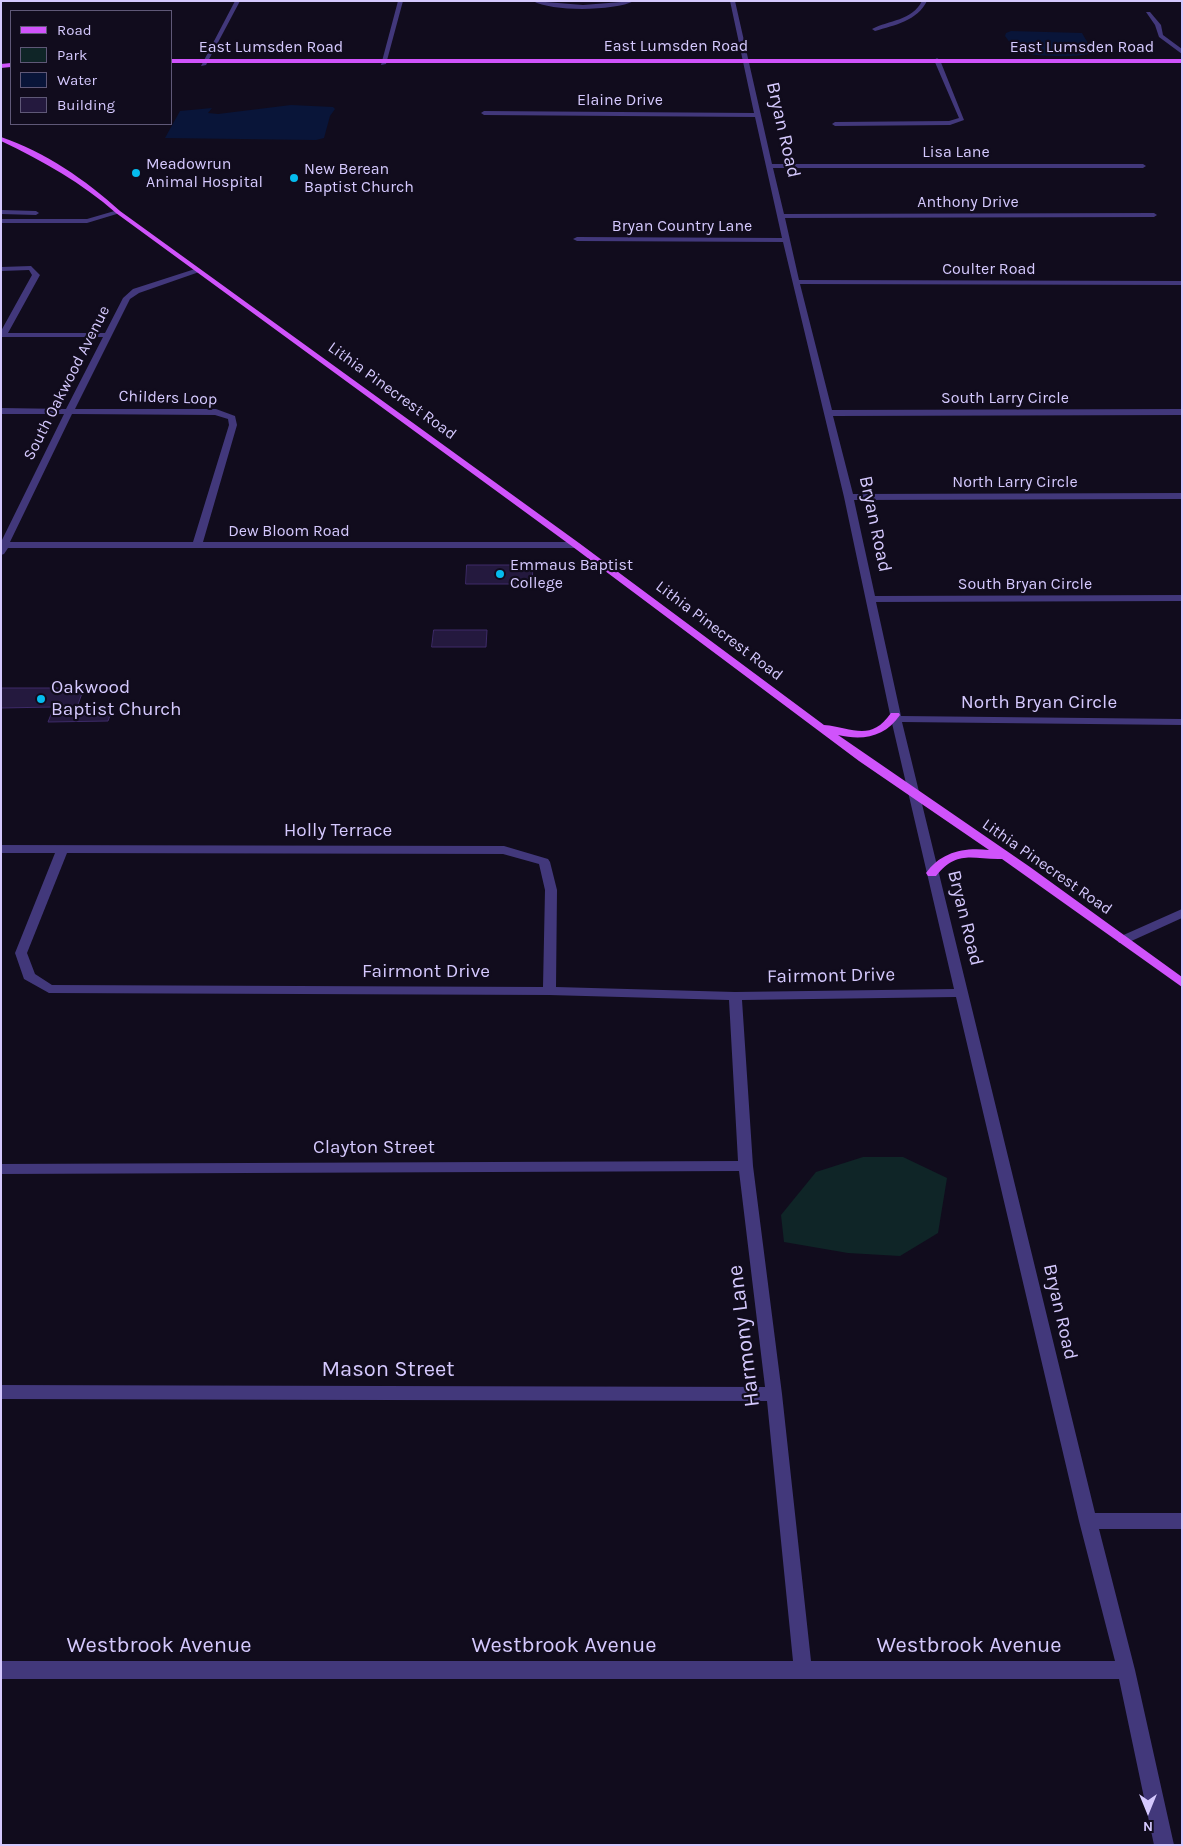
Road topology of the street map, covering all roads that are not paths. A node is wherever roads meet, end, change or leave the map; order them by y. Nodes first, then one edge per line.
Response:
1 (238, 1) edge
2 (401, 1) edge
3 (535, 1) edge
4 (632, 1) edge
5 (732, 1) edge
6 (925, 1) edge
7 (1148, 13) dead end
8 (875, 29) dead end
9 (1182, 52) edge
10 (172, 61) edge
11 (1182, 61) edge
12 (383, 62) junction
13 (746, 62) junction
14 (938, 62) junction
15 (204, 63) junction
16 (172, 65) edge
17 (1182, 66) edge
18 (484, 113) dead end
19 (757, 114) junction
20 (835, 124) dead end
21 (1, 139) edge
22 (1, 145) edge
23 (768, 166) junction
24 (1143, 166) dead end
25 (51, 172) junction
26 (70, 175) junction
27 (64, 181) dead end
28 (87, 197) dead end
29 (1, 212) edge
30 (118, 212) junction
31 (1154, 215) dead end
32 (781, 216) junction
33 (1, 221) edge
34 (576, 239) dead end
35 (787, 240) junction
36 (1, 268) edge
37 (198, 271) junction
38 (796, 282) junction
39 (1182, 283) edge
40 (2, 335) edge
41 (107, 335) junction
42 (1, 412) edge
43 (69, 412) junction
44 (1182, 412) edge
45 (828, 413) junction
46 (1182, 496) edge
47 (849, 497) junction
48 (197, 545) junction
49 (576, 545) junction
50 (2, 547) edge
51 (1182, 598) edge
52 (869, 599) junction
53 (896, 717) junction
54 (1182, 722) edge
55 (815, 724) junction
56 (913, 793) junction
57 (1, 849) edge
58 (62, 850) junction
59 (1004, 856) junction
60 (932, 873) junction
61 (1182, 913) edge
62 (1123, 940) junction
63 (1182, 983) edge
64 (549, 991) junction
65 (962, 993) junction
66 (735, 996) junction
67 (746, 1166) junction
68 (1, 1169) edge
69 (1, 1392) edge
70 (774, 1394) junction
71 (1088, 1521) junction
72 (1182, 1521) edge
73 (1, 1670) edge
74 (803, 1670) junction
75 (1126, 1670) junction
76 (1164, 1845) edge

1 - 15 street
2 - 12 street
3 - 4 street
5 - 13 street, Bryan Road
6 - 8 street
7 - 9 street
10 - 15 main road, East Lumsden Road
11 - 14 main road, East Lumsden Road
12 - 13 main road, East Lumsden Road
12 - 15 main road, East Lumsden Road
13 - 14 main road, East Lumsden Road
13 - 19 street, Bryan Road
14 - 17 main road, East Lumsden Road
14 - 20 street
15 - 16 main road, East Lumsden Road
18 - 19 street, Elaine Drive
19 - 23 street, Bryan Road
21 - 26 main road, Lithia Pinecrest Road
22 - 25 main road
23 - 24 street, Lisa Lane
23 - 32 street, Bryan Road
25 - 26 main road
25 - 27 main road
26 - 30 main road, Lithia Pinecrest Road
28 - 30 main road, Lithia Pinecrest Road
29 - 30 street
30 - 33 street
30 - 37 main road, Lithia Pinecrest Road
31 - 32 street, Anthony Drive
32 - 35 street, Bryan Road
34 - 35 street, Bryan Country Lane
35 - 38 street, Bryan Road
36 - 40 street
37 - 41 street, South Oakwood Avenue
37 - 49 main road, Lithia Pinecrest Road
38 - 39 street, Coulter Road
38 - 45 street, Bryan Road
40 - 41 street
41 - 43 street, South Oakwood Avenue
42 - 43 street, Childers Loop
43 - 48 street, Childers Loop
43 - 50 street, South Oakwood Avenue
44 - 45 street, South Larry Circle
45 - 47 street, Bryan Road
46 - 47 street, North Larry Circle
47 - 52 street, Bryan Road
48 - 49 street, Dew Bloom Road
48 - 50 street, Dew Bloom Road
49 - 55 main road, Lithia Pinecrest Road
51 - 52 street, South Bryan Circle
52 - 53 street, Bryan Road
53 - 54 street, North Bryan Circle
53 - 55 main road
53 - 56 street, Bryan Road
55 - 56 main road, Lithia Pinecrest Road
56 - 59 main road, Lithia Pinecrest Road
56 - 60 street, Bryan Road
57 - 58 street, Holly Terrace
58 - 64 street, Holly Terrace
58 - 64 street, Fairmont Drive
59 - 60 main road
59 - 62 main road, Lithia Pinecrest Road
60 - 65 street, Bryan Road
61 - 62 street
62 - 63 main road, Lithia Pinecrest Road
64 - 66 street, Fairmont Drive
65 - 66 street, Fairmont Drive
65 - 71 street, Bryan Road
66 - 67 street, Harmony Lane
67 - 68 street, Clayton Street
67 - 70 street, Harmony Lane
69 - 70 street, Mason Street
70 - 74 street, Harmony Lane
71 - 72 street
71 - 75 street, Bryan Road
73 - 74 street, Westbrook Avenue
74 - 75 street, Westbrook Avenue
75 - 76 street, Bryan Road

